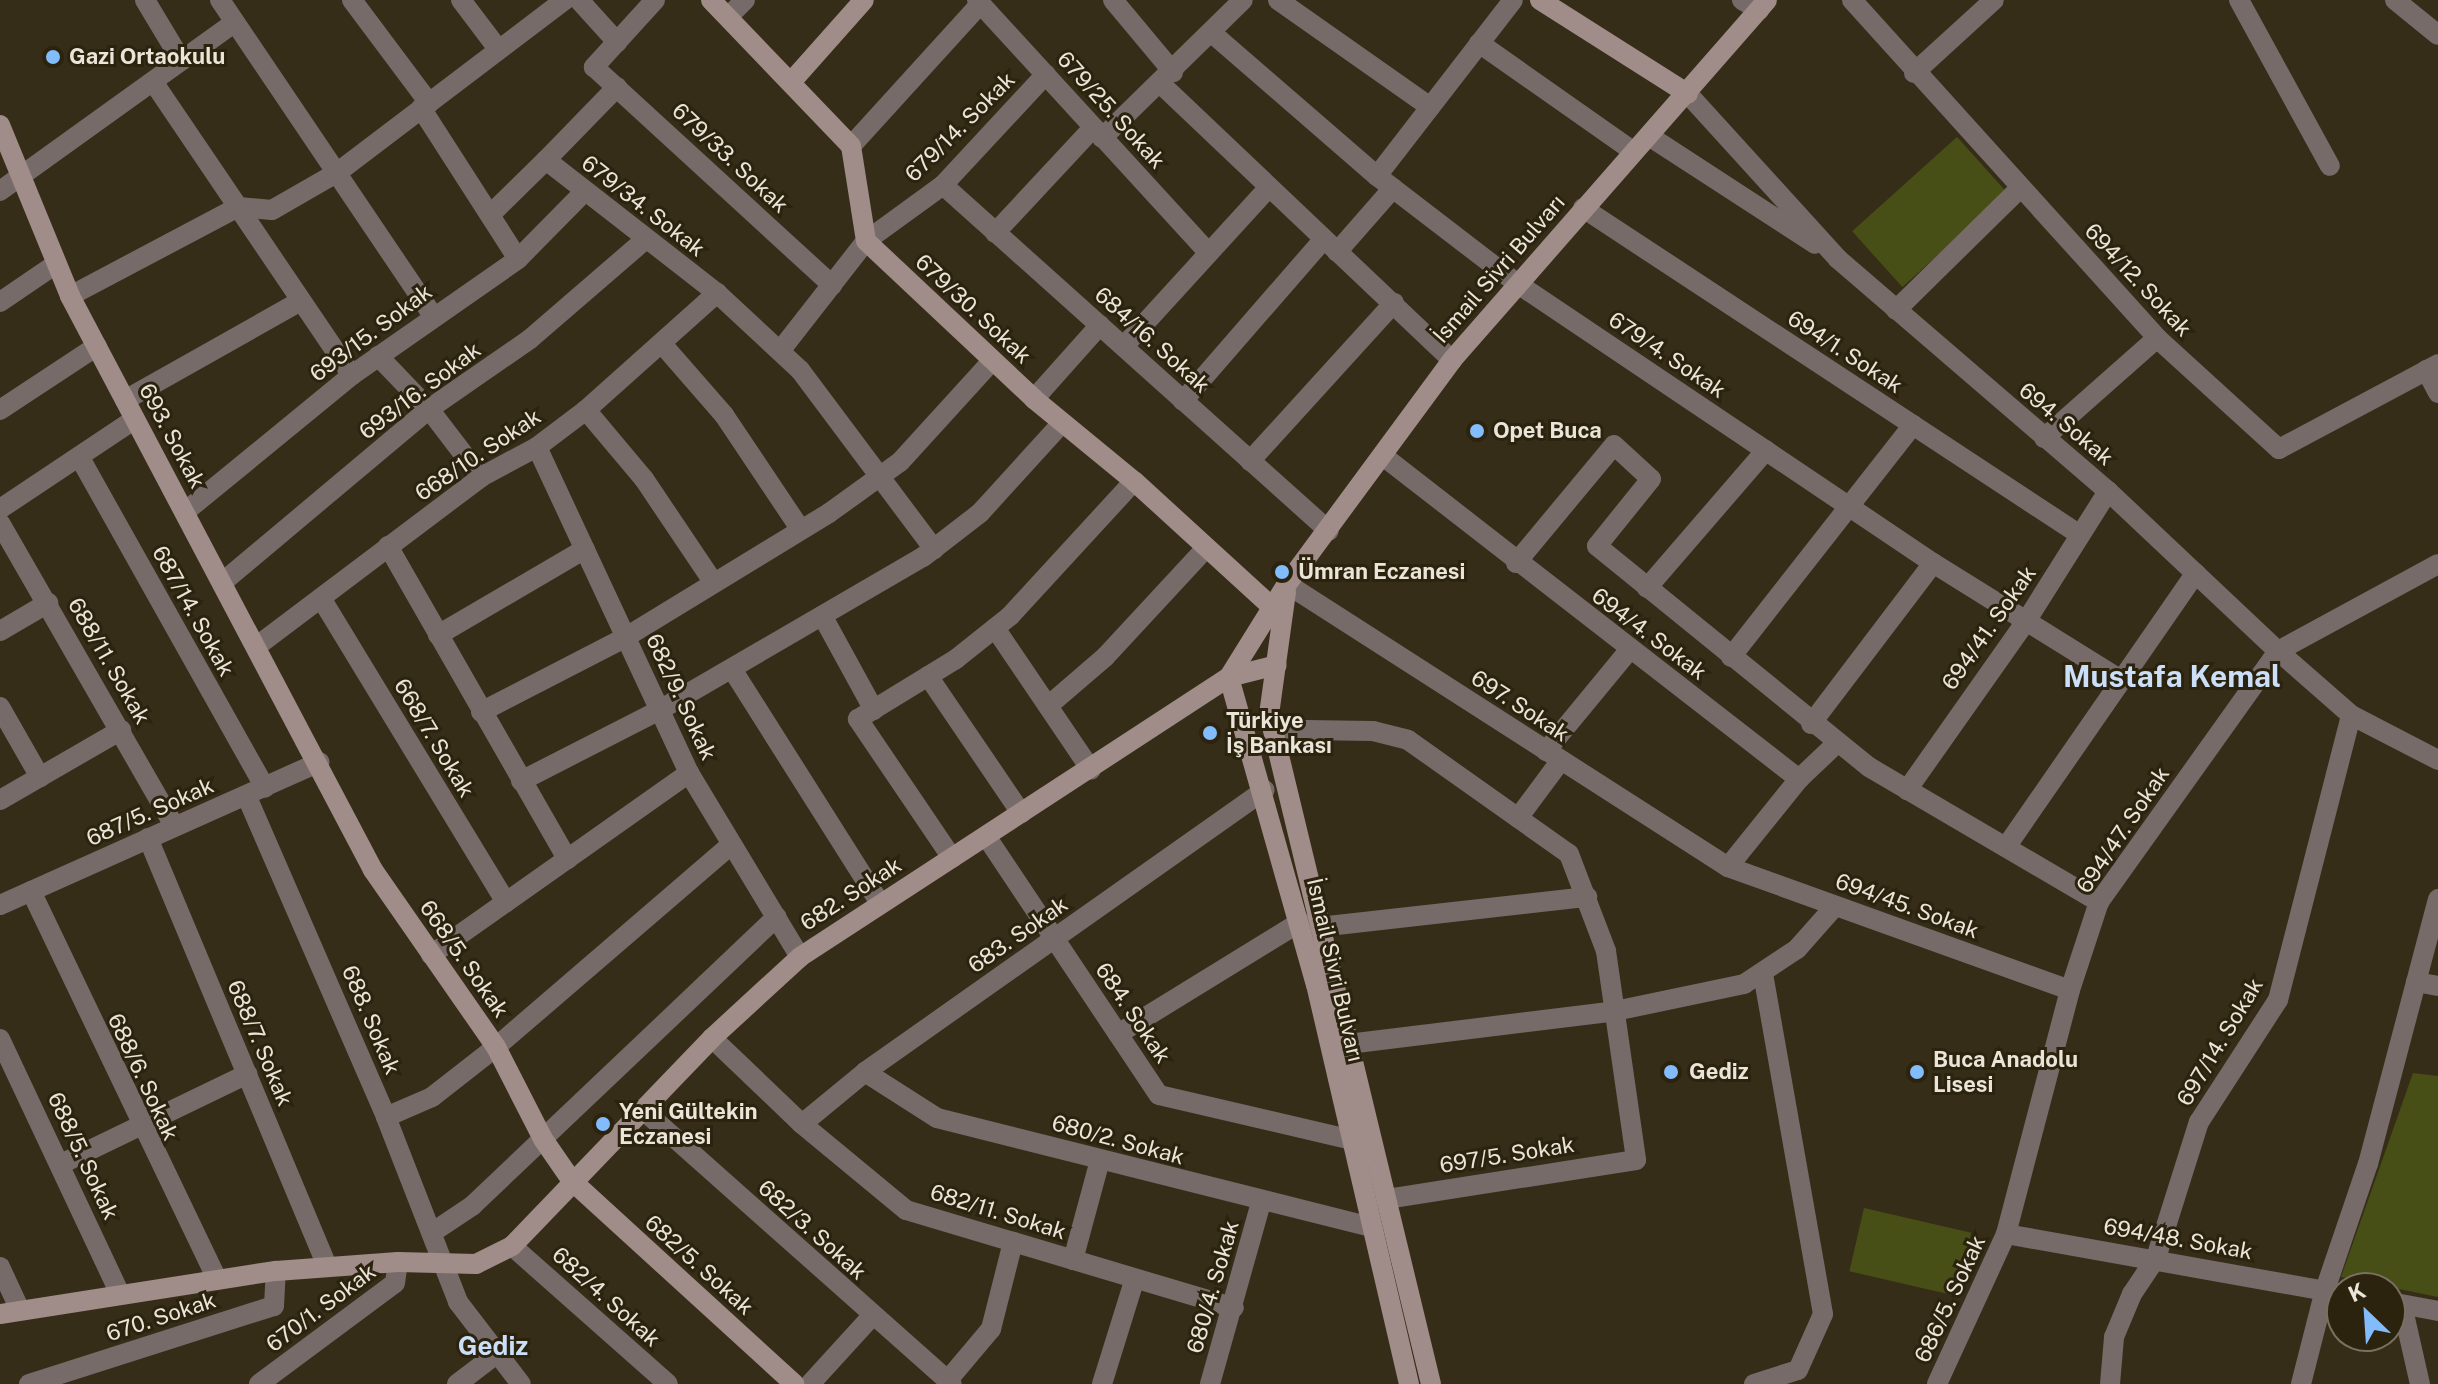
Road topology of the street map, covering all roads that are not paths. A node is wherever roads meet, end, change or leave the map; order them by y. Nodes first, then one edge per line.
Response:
1 (145, 0) edge
2 (220, 0) edge
3 (352, 0) edge
4 (461, 0) edge
5 (565, 0) edge
6 (579, 0) edge
7 (655, 0) edge
8 (711, 0) edge
9 (745, 0) edge
10 (864, 0) edge
11 (1113, 0) edge
12 (1243, 0) edge
13 (1278, 0) edge
14 (1513, 0) edge
15 (1540, 0) edge
16 (1852, 0) edge
17 (1994, 0) edge
18 (2239, 0) edge
19 (2395, 0) edge
20 (979, 2) edge
21 (1756, 3) edge
22 (728, 17) junction
23 (235, 22) junction
24 (1213, 34) junction
25 (2438, 35) edge
26 (617, 42) junction
27 (1479, 43) junction
28 (498, 49) junction
29 (181, 60) junction
30 (1914, 73) junction
31 (1046, 74) junction
32 (1168, 78) junction
33 (792, 81) junction
34 (154, 83) junction
35 (617, 87) junction
36 (1688, 94) junction
37 (425, 106) junction
38 (1430, 107) junction
39 (0, 125) edge
40 (1097, 134) junction
41 (1649, 136) junction
42 (851, 146) junction
43 (1634, 152) junction
44 (546, 160) junction
45 (2330, 166) dead end
46 (338, 172) junction
47 (20, 177) junction
48 (1385, 182) junction
49 (943, 185) junction
50 (1269, 187) junction
51 (2020, 188) junction
52 (0, 191) edge
53 (583, 193) junction
54 (238, 207) junction
55 (1583, 208) junction
56 (490, 215) junction
57 (995, 233) junction
58 (646, 239) junction
59 (866, 241) junction
60 (1330, 246) junction
61 (1209, 253) junction
62 (518, 259) junction
63 (1838, 259) junction
64 (56, 264) junction
65 (1515, 282) junction
66 (832, 285) junction
67 (717, 293) junction
68 (70, 296) junction
69 (0, 302) edge
70 (299, 302) junction
71 (1394, 303) junction
72 (1896, 310) junction
73 (433, 316) junction
74 (1100, 325) junction
75 (2157, 338) junction
76 (663, 345) junction
77 (97, 346) junction
78 (1124, 346) junction
79 (780, 351) junction
80 (378, 356) junction
81 (1452, 360) junction
82 (992, 361) junction
83 (2432, 367) edge
84 (352, 375) junction
85 (2438, 393) edge
86 (1034, 399) junction
87 (125, 400) junction
88 (1183, 401) junction
89 (429, 409) junction
90 (0, 410) edge
91 (586, 410) junction
92 (135, 419) junction
93 (1061, 424) junction
94 (1913, 425) junction
95 (2044, 438) junction
96 (537, 447) junction
97 (1766, 450) junction
98 (1383, 456) junction
99 (80, 458) junction
100 (1250, 461) junction
101 (481, 477) junction
102 (879, 477) junction
103 (1134, 481) junction
104 (2108, 491) junction
105 (1852, 508) junction
106 (0, 509) edge
107 (186, 511) junction
108 (0, 523) edge
109 (801, 530) junction
110 (1329, 531) junction
111 (2080, 535) junction
112 (388, 546) junction
113 (1206, 548) junction
114 (585, 549) junction
115 (934, 549) junction
116 (1516, 563) junction
117 (1933, 563) junction
118 (2438, 564) edge
119 (2196, 573) junction
120 (224, 581) junction
121 (714, 583) junction
122 (1287, 584) junction
123 (1647, 588) junction
124 (321, 598) junction
125 (48, 603) junction
126 (1273, 608) junction
127 (823, 617) junction
128 (2025, 623) junction
129 (995, 628) junction
130 (0, 631) edge
131 (438, 635) junction
132 (626, 637) junction
133 (257, 646) junction
134 (1630, 649) junction
135 (2278, 651) junction
136 (1731, 657) junction
137 (1277, 665) junction
138 (732, 669) junction
139 (928, 676) junction
140 (1229, 677) junction
141 (2121, 680) junction
142 (1048, 706) junction
143 (0, 707) edge
144 (874, 710) junction
145 (658, 711) junction
146 (481, 712) junction
147 (2351, 715) junction
148 (1811, 724) junction
149 (121, 730) junction
150 (1275, 738) junction
151 (1837, 743) junction
152 (1553, 756) junction
153 (2438, 760) edge
154 (319, 762) junction
155 (1091, 770) junction
156 (689, 773) junction
157 (40, 777) junction
158 (1799, 779) junction
159 (521, 781) junction
160 (1265, 790) junction
161 (1907, 790) junction
162 (256, 792) junction
163 (0, 800) edge
164 (1021, 813) junction
165 (1518, 818) junction
166 (173, 824) junction
167 (986, 836) junction
168 (148, 838) junction
169 (732, 844) junction
170 (2006, 847) junction
171 (952, 858) junction
172 (567, 859) junction
173 (1728, 867) junction
174 (31, 891) junction
175 (1587, 897) junction
176 (2438, 899) edge
177 (506, 902) junction
178 (2099, 902) junction
179 (1, 903) edge
180 (880, 903) junction
181 (1835, 906) junction
182 (777, 917) junction
183 (1310, 924) junction
184 (1054, 940) junction
185 (431, 955) junction
186 (800, 957) junction
187 (1763, 972) junction
188 (2416, 982) junction
189 (2438, 986) edge
190 (2070, 990) junction
191 (1615, 1011) junction
192 (1118, 1034) junction
193 (712, 1038) junction
194 (0, 1039) edge
195 (1348, 1044) junction
196 (496, 1047) junction
197 (865, 1072) junction
198 (247, 1074) junction
199 (642, 1109) junction
200 (386, 1117) junction
201 (802, 1124) junction
202 (140, 1128) junction
203 (543, 1139) junction
204 (1348, 1139) junction
205 (1100, 1160) junction
206 (61, 1164) junction
207 (572, 1181) junction
208 (1386, 1199) junction
209 (1261, 1203) junction
210 (1371, 1227) junction
211 (433, 1232) junction
212 (2006, 1234) junction
213 (1013, 1242) junction
214 (512, 1246) junction
215 (2156, 1258) junction
216 (1073, 1260) junction
217 (398, 1262) junction
218 (446, 1264) junction
219 (327, 1266) junction
220 (0, 1267) edge
221 (276, 1271) junction
222 (2338, 1272) edge
223 (217, 1280) junction
224 (1134, 1281) junction
225 (2326, 1291) edge
226 (120, 1294) junction
227 (2406, 1306) edge
228 (1234, 1308) junction
229 (2438, 1311) edge
230 (10, 1312) edge
231 (2326, 1312) edge
232 (872, 1316) junction
233 (2406, 1337) edge
234 (499, 1352) junction
235 (950, 1382) edge
236 (1406, 1383) edge
237 (29, 1384) edge
238 (259, 1384) edge
239 (457, 1384) edge
240 (521, 1384) edge
241 (668, 1384) edge
242 (794, 1384) edge
243 (810, 1384) edge
244 (1102, 1384) edge
245 (1210, 1384) edge
246 (1431, 1384) edge
247 (1754, 1384) edge
248 (1937, 1384) edge
249 (2110, 1384) edge
250 (2301, 1384) edge
251 (2420, 1384) edge

1 - 29 street
2 - 23 street
3 - 37 street
4 - 28 street
5 - 28 street
6 - 26 street
7 - 26 street
8 - 22 street
9 - 22 street
10 - 33 street
11 - 32 street
12 - 24 street
13 - 38 street
14 - 27 street
15 - 36 street
16 - 30 street, 694/12. Sokak
17 - 30 street
18 - 45 street
19 - 25 street
20 - 31 street, 679/25. Sokak
20 - 42 street
21 - 36 street, İsmail Sivri Bulvarı
22 - 33 street
23 - 29 street
23 - 46 street
24 - 32 street
24 - 48 street, 679/4. Sokak
26 - 35 street, 679/33. Sokak
27 - 38 street
27 - 43 street
28 - 37 street
29 - 34 street
30 - 51 street, 694/12. Sokak
31 - 40 street, 679/25. Sokak
31 - 49 street, 679/14. Sokak
32 - 40 street
32 - 50 street
33 - 42 street
34 - 47 street
34 - 54 street
35 - 44 street, 679/34. Sokak
35 - 66 street, 679/33. Sokak
36 - 41 street, İsmail Sivri Bulvarı
36 - 63 street, 694. Sokak
37 - 46 street
37 - 56 street
38 - 48 street
39 - 47 street, 693. Sokak
40 - 57 street
40 - 61 street, 679/25. Sokak
41 - 43 street, İsmail Sivri Bulvarı
41 - 63 street
42 - 59 street
43 - 55 street, İsmail Sivri Bulvarı
44 - 53 street, 679/34. Sokak
44 - 56 street
46 - 54 street
46 - 73 street
47 - 52 street
47 - 64 street, 693. Sokak
48 - 60 street
48 - 65 street, 679/4. Sokak
49 - 57 street, 684/16. Sokak
49 - 59 street, 679/14. Sokak
50 - 60 street
50 - 61 street
51 - 72 street
51 - 75 street, 694/12. Sokak
53 - 58 street, 679/34. Sokak
53 - 62 street, 693/15. Sokak
54 - 68 street
54 - 70 street
55 - 65 street, İsmail Sivri Bulvarı
55 - 94 street, 694/1. Sokak
56 - 62 street
57 - 74 street, 684/16. Sokak
58 - 67 street, 679/34. Sokak
58 - 89 street, 693/16. Sokak
59 - 66 street, 679/14. Sokak
59 - 82 street, 679/30. Sokak
60 - 71 street
60 - 88 street
61 - 78 street
62 - 73 street, 693/15. Sokak
63 - 72 street, 694. Sokak
64 - 68 street, 693. Sokak
64 - 69 street
65 - 81 street, İsmail Sivri Bulvarı
65 - 97 street, 679/4. Sokak
66 - 79 street, 679/14. Sokak
67 - 76 street, 668/10. Sokak
67 - 79 street, 679/34. Sokak
68 - 77 street, 693. Sokak
70 - 84 street
70 - 87 street
71 - 81 street
71 - 100 street
72 - 95 street, 694. Sokak
73 - 80 street, 693/15. Sokak
74 - 78 street, 684/16. Sokak
74 - 86 street
75 - 83 street, 694/12. Sokak
75 - 95 street
76 - 91 street, 668/10. Sokak
76 - 109 street
77 - 87 street, 693. Sokak
77 - 90 street
78 - 88 street, 684/16. Sokak
79 - 102 street, 679/34. Sokak
80 - 84 street, 693/15. Sokak
80 - 89 street
81 - 98 street, İsmail Sivri Bulvarı
82 - 86 street, 679/30. Sokak
82 - 102 street
83 - 85 street
84 - 107 street, 693/15. Sokak
86 - 93 street, 679/30. Sokak
87 - 92 street, 693. Sokak
88 - 100 street, 684/16. Sokak
89 - 101 street
89 - 120 street, 693/16. Sokak
91 - 96 street, 668/10. Sokak
91 - 121 street
92 - 99 street
92 - 107 street, 693. Sokak
93 - 103 street, 679/30. Sokak
93 - 115 street
94 - 105 street
94 - 111 street, 694/1. Sokak
95 - 104 street, 694. Sokak
96 - 101 street, 668/10. Sokak
96 - 114 street, 682/9. Sokak
97 - 105 street, 679/4. Sokak
97 - 123 street
98 - 110 street, İsmail Sivri Bulvarı
98 - 116 street, 694/4. Sokak
99 - 106 street
99 - 162 street, 687/14. Sokak
100 - 110 street, 684/16. Sokak
101 - 112 street, 668/10. Sokak
102 - 109 street
102 - 115 street, 679/34. Sokak
103 - 113 street, 679/30. Sokak
103 - 129 street
104 - 111 street, 694/41. Sokak
104 - 119 street, 694. Sokak
105 - 117 street, 679/4. Sokak
105 - 136 street
107 - 120 street, 693. Sokak
108 - 125 street, 688/11. Sokak
109 - 121 street
110 - 122 street, İsmail Sivri Bulvarı
111 - 128 street, 694/41. Sokak
112 - 124 street, 668/10. Sokak
112 - 131 street
113 - 126 street, 679/30. Sokak
113 - 142 street
114 - 131 street
114 - 132 street, 682/9. Sokak
115 - 127 street
116 - 123 street
116 - 134 street, 694/4. Sokak
117 - 128 street, 679/4. Sokak
117 - 148 street
118 - 135 street, 694/47. Sokak
119 - 135 street, 694. Sokak
119 - 141 street
120 - 133 street, 693. Sokak
121 - 132 street
122 - 126 street, İsmail Sivri Bulvarı
122 - 137 street, İsmail Sivri Bulvarı
122 - 152 street, 697. Sokak
123 - 136 street
124 - 133 street, 668/10. Sokak
124 - 177 street, 668/7. Sokak
125 - 130 street
125 - 149 street, 688/11. Sokak
126 - 140 street, İsmail Sivri Bulvarı
127 - 138 street
127 - 144 street
128 - 141 street, 679/4. Sokak
128 - 161 street, 694/41. Sokak
129 - 139 street
129 - 142 street
131 - 146 street
132 - 145 street, 682/9. Sokak
132 - 146 street
133 - 154 street, 693. Sokak
134 - 152 street
134 - 158 street, 694/4. Sokak
135 - 147 street, 694. Sokak
135 - 178 street, 694/47. Sokak
136 - 148 street
137 - 140 street, 682. Sokak
137 - 150 street, İsmail Sivri Bulvarı
138 - 145 street
138 - 180 street
139 - 144 street
139 - 164 street
140 - 155 street, 682. Sokak
140 - 160 street, İsmail Sivri Bulvarı
141 - 170 street
142 - 155 street
143 - 157 street
144 - 171 street
145 - 156 street, 682/9. Sokak
145 - 159 street
146 - 159 street
147 - 153 street, 694. Sokak
147 - 215 street, 697/14. Sokak
148 - 151 street
149 - 157 street
149 - 166 street, 688/11. Sokak
150 - 165 street
150 - 183 street, İsmail Sivri Bulvarı
151 - 158 street
151 - 161 street
152 - 165 street
152 - 173 street, 697. Sokak
154 - 162 street, 687/5. Sokak
154 - 185 street, 668/5. Sokak
155 - 164 street, 682. Sokak
156 - 169 street, 682/9. Sokak
156 - 172 street
157 - 163 street
158 - 173 street
159 - 172 street
160 - 183 street, İsmail Sivri Bulvarı
160 - 184 street, 683. Sokak
161 - 170 street
162 - 166 street, 687/5. Sokak
162 - 200 street, 688. Sokak
164 - 167 street, 682. Sokak
165 - 175 street
166 - 168 street, 687/5. Sokak
167 - 171 street, 682. Sokak
167 - 184 street, 684. Sokak
168 - 174 street, 687/5. Sokak
168 - 198 street, 688/7. Sokak
169 - 182 street, 682/9. Sokak
169 - 196 street
170 - 178 street
171 - 180 street, 682. Sokak
172 - 177 street
173 - 181 street, 694/45. Sokak
174 - 179 street, 687/5. Sokak
174 - 202 street, 688/6. Sokak
175 - 183 street
175 - 191 street
176 - 188 street
177 - 185 street
178 - 190 street, 694/47. Sokak
180 - 186 street, 682. Sokak
181 - 187 street
181 - 190 street, 694/45. Sokak
182 - 186 street, 682/9. Sokak
182 - 203 street
183 - 192 street
183 - 195 street, İsmail Sivri Bulvarı
183 - 204 street, İsmail Sivri Bulvarı
184 - 192 street, 684. Sokak
184 - 197 street, 683. Sokak
185 - 196 street, 668/5. Sokak
186 - 193 street, 682. Sokak
187 - 191 street
187 - 247 street
188 - 189 street
188 - 222 street
190 - 212 street, 694/47. Sokak
191 - 195 street
191 - 208 street, 697/5. Sokak
192 - 204 street, 684. Sokak
193 - 199 street, 682. Sokak
193 - 201 street, 682/11. Sokak
194 - 206 street, 688/5. Sokak
195 - 208 street, İsmail Sivri Bulvarı
196 - 200 street
196 - 203 street, 668/5. Sokak
197 - 201 street, 683. Sokak
197 - 205 street, 680/2. Sokak
198 - 202 street
198 - 219 street, 688/7. Sokak
199 - 207 street, 682. Sokak
199 - 232 street, 682/3. Sokak
200 - 211 street, 688. Sokak
201 - 213 street, 682/11. Sokak
202 - 206 street
202 - 223 street, 688/6. Sokak
203 - 207 street, 668/5. Sokak
203 - 211 street
204 - 210 street, İsmail Sivri Bulvarı
205 - 209 street, 680/2. Sokak
205 - 216 street
206 - 226 street, 688/5. Sokak
207 - 214 street, 682. Sokak
207 - 242 street, 682/5. Sokak
208 - 246 street, İsmail Sivri Bulvarı
209 - 210 street, 680/2. Sokak
209 - 228 street, 680/4. Sokak
210 - 236 street, İsmail Sivri Bulvarı
211 - 218 street, 688. Sokak
212 - 215 street, 694/48. Sokak
212 - 248 street, 686/5. Sokak
213 - 216 street, 682/11. Sokak
213 - 235 street
214 - 218 street
214 - 241 street, 682/4. Sokak
215 - 225 street, 694/48. Sokak
215 - 249 street, 697/14. Sokak
216 - 224 street, 682/11. Sokak
217 - 218 street
217 - 219 street
217 - 238 street, 670/1. Sokak
218 - 234 street, 688. Sokak
219 - 221 street
220 - 230 street
221 - 223 street
221 - 237 street, 670. Sokak
223 - 226 street
224 - 228 street, 682/11. Sokak
224 - 244 street
226 - 230 street
227 - 229 street
228 - 245 street, 680/4. Sokak
231 - 250 street
232 - 235 street, 682/3. Sokak
232 - 243 street
233 - 251 street
234 - 239 street
234 - 240 street, 688. Sokak

